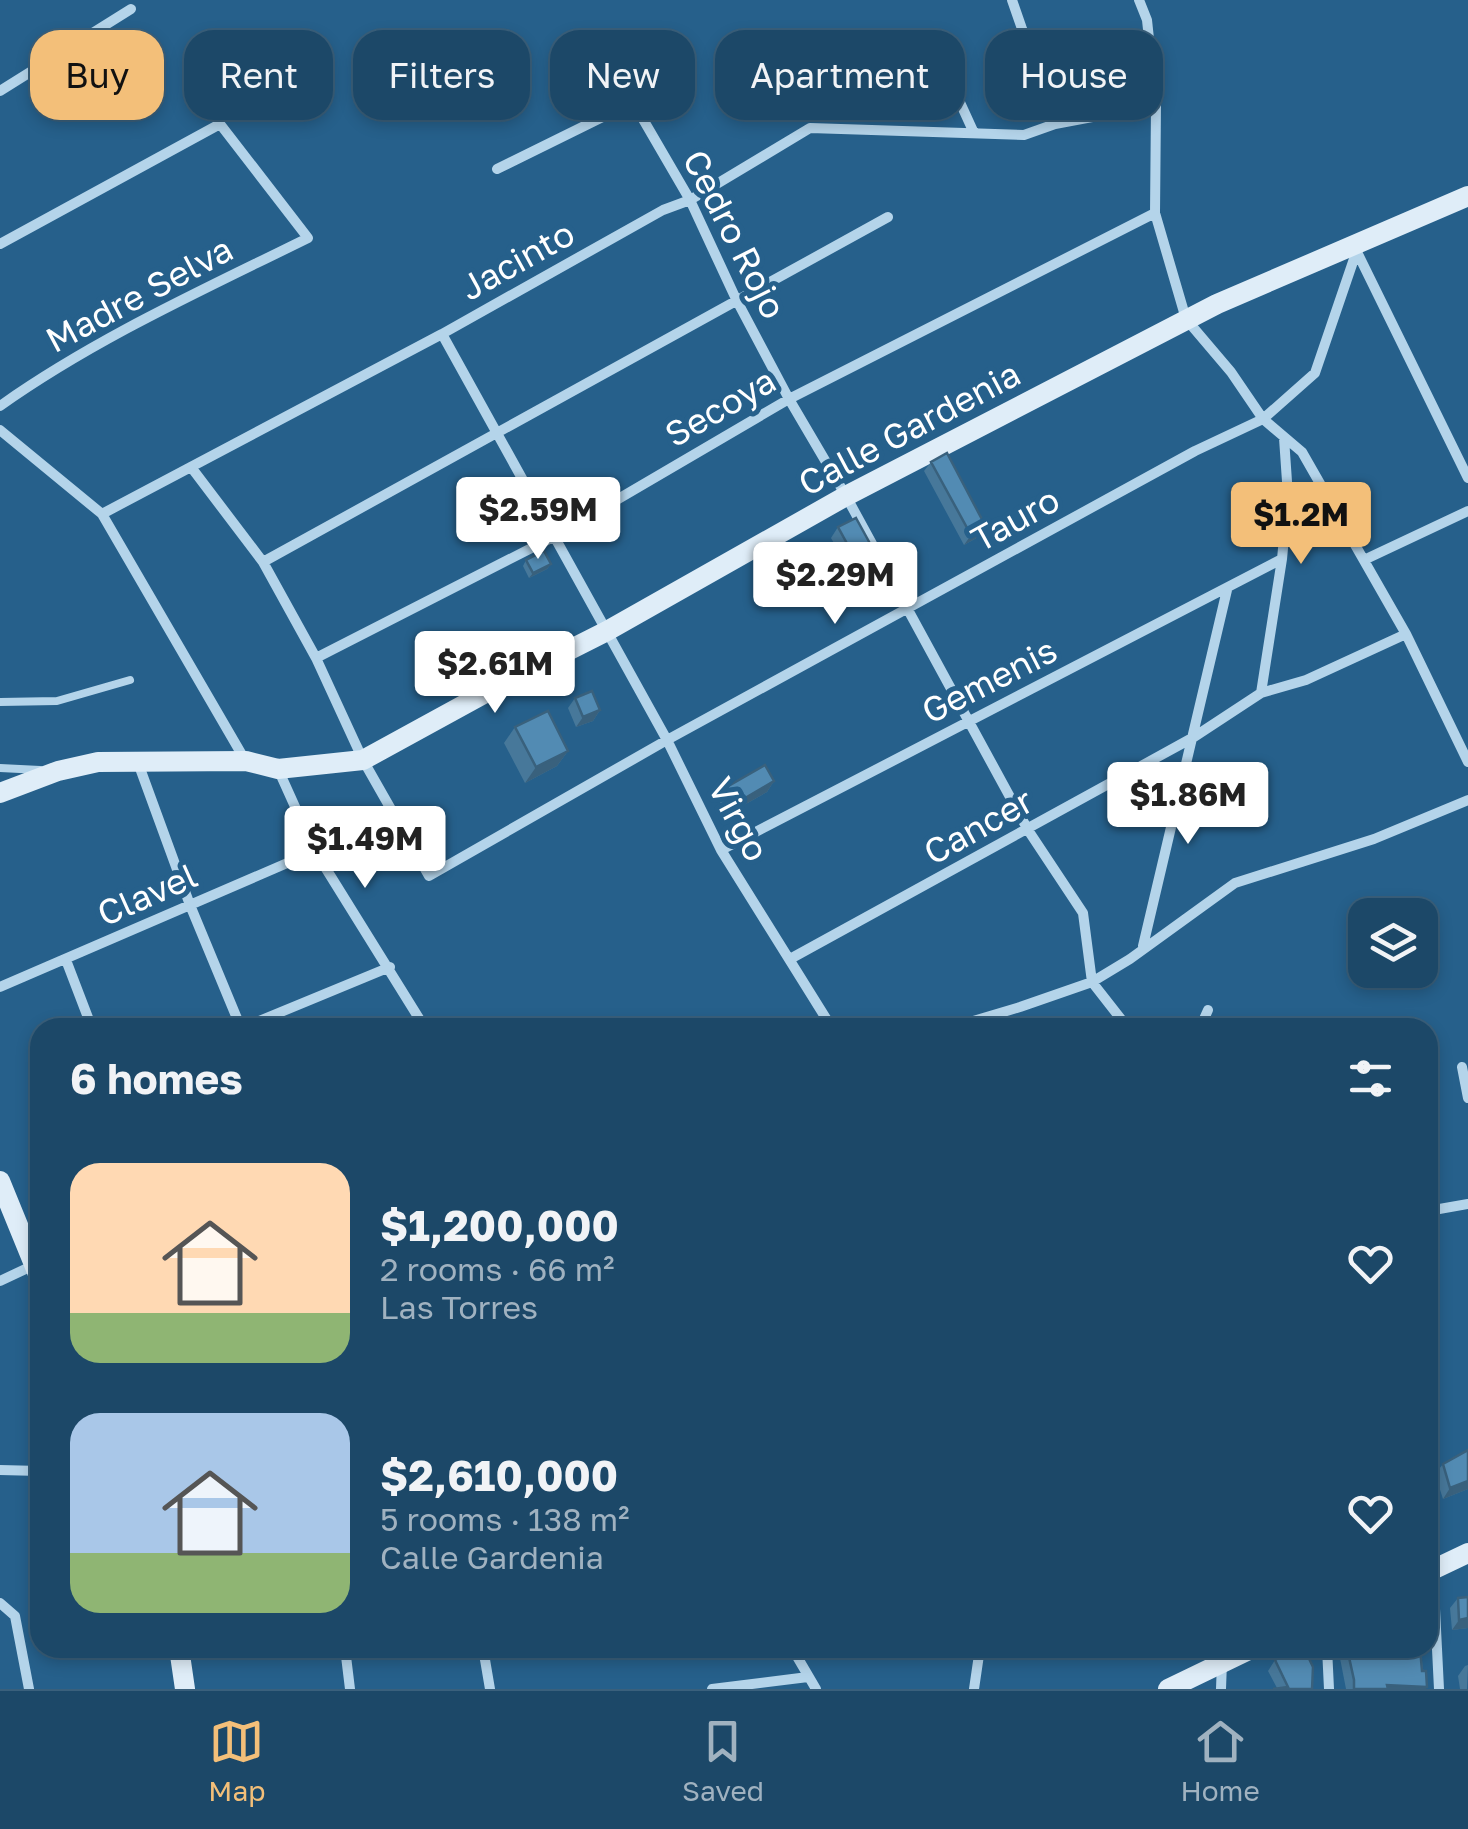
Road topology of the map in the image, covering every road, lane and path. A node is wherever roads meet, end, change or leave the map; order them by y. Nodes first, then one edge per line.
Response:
1 (1012, 0) edge
2 (1139, 0) edge
3 (131, 9) dead end
4 (1148, 30) edge
5 (0, 91) edge
6 (965, 114) edge
7 (804, 120) edge
8 (1076, 120) edge
9 (1156, 120) edge
10 (1056, 124) junction
11 (810, 128) junction
12 (974, 134) junction
13 (497, 169) dead end
14 (1468, 196) edge
15 (690, 200) junction
16 (1155, 213) junction
17 (888, 217) dead end
18 (0, 244) edge
19 (1355, 247) junction
20 (736, 299) junction
21 (1186, 319) junction
22 (442, 334) junction
23 (789, 399) junction
24 (0, 406) edge
25 (1264, 419) junction
26 (0, 430) edge
27 (498, 432) junction
28 (1284, 438) junction
29 (192, 467) junction
30 (1468, 478) edge
31 (846, 496) junction
32 (1468, 511) edge
33 (102, 514) junction
34 (555, 536) junction
35 (1282, 559) junction
36 (1366, 559) junction
37 (263, 562) junction
38 (1226, 590) junction
39 (909, 610) junction
40 (607, 631) junction
41 (1406, 634) junction
42 (316, 658) junction
43 (130, 680) dead end
44 (1261, 693) junction
45 (0, 702) edge
46 (969, 721) junction
47 (1194, 737) junction
48 (667, 740) junction
49 (136, 759) junction
50 (363, 760) junction
51 (246, 761) junction
52 (1468, 762) edge
53 (0, 768) edge
54 (278, 769) junction
55 (58, 771) junction
56 (0, 793) edge
57 (1468, 800) edge
58 (1028, 830) junction
59 (722, 850) junction
60 (315, 851) junction
61 (190, 905) junction
62 (1143, 947) junction
63 (66, 960) junction
64 (790, 960) junction
65 (390, 967) junction
66 (1092, 982) junction
67 (0, 987) edge
68 (1208, 1010) dead end
69 (88, 1018) edge
70 (237, 1018) edge
71 (265, 1018) edge
72 (418, 1018) edge
73 (826, 1018) edge
74 (985, 1018) edge
75 (1120, 1018) edge
76 (1204, 1018) edge
77 (1462, 1066) dead end
78 (1468, 1098) edge
79 (0, 1181) edge
80 (1468, 1204) edge
81 (1438, 1209) edge
82 (30, 1250) edge
83 (30, 1272) edge
84 (0, 1281) edge
85 (0, 1470) edge
86 (30, 1471) edge
87 (1468, 1553) edge
88 (1438, 1566) edge
89 (0, 1603) edge
90 (180, 1658) edge
91 (346, 1658) edge
92 (485, 1658) edge
93 (798, 1658) edge
94 (979, 1658) edge
95 (1216, 1658) edge
96 (1221, 1658) edge
97 (1327, 1658) edge
98 (1437, 1658) edge
99 (808, 1677) junction
100 (29, 1689) edge
101 (185, 1689) edge
102 (350, 1689) edge
103 (490, 1689) edge
104 (712, 1689) edge
105 (816, 1689) edge
106 (974, 1689) edge
107 (1168, 1689) edge
108 (1221, 1689) edge
109 (1330, 1689) edge
110 (1439, 1689) edge

1 - 10 street
2 - 4 street
3 - 5 street
6 - 12 street
7 - 11 path
8 - 10 street
9 - 16 street
10 - 12 street
11 - 12 street
11 - 15 street, Jacinto
13 - 15 street, Cedro Rojo
14 - 19 street, Calle Gardenia
15 - 20 street, Cedro Rojo
15 - 22 street, Jacinto
16 - 21 street
16 - 23 street, Secoya
17 - 20 street
18 - 24 street, Madre Selva
19 - 21 street, Calle Gardenia
19 - 25 street, Tauro
19 - 30 street
20 - 23 street, Cedro Rojo
20 - 27 street
21 - 25 street
21 - 31 street, Calle Gardenia
22 - 27 street, Virgo
22 - 29 street, Jacinto
23 - 31 street, Cedro Rojo
23 - 34 street, Secoya
25 - 28 street
25 - 39 street, Tauro
26 - 33 street
27 - 34 street, Virgo
27 - 37 street
28 - 35 street
28 - 36 street
29 - 33 street, Jacinto
29 - 37 street
31 - 39 street, Cedro Rojo
31 - 40 street, Calle Gardenia
32 - 36 street
33 - 51 street
34 - 40 street, Virgo
34 - 42 street, Secoya
35 - 38 street, Gemenis
35 - 44 street
36 - 41 street
37 - 42 street
38 - 46 street, Gemenis
38 - 47 street
39 - 46 street, Cedro Rojo
39 - 48 street, Tauro
40 - 48 street, Virgo
40 - 50 street, Calle Gardenia
41 - 44 street, Cancer
41 - 52 street
42 - 50 street
43 - 45 lane
44 - 47 street, Cancer
46 - 58 street, Cedro Rojo
46 - 59 street, Gemenis
47 - 58 street, Cancer
47 - 62 street
48 - 50 street, Tauro
48 - 59 street, Virgo
49 - 51 street
49 - 55 street
49 - 61 street
50 - 54 street, Calle Gardenia
51 - 54 street
53 - 55 lane
54 - 60 street
55 - 56 street
57 - 62 street
58 - 64 street, Cancer
58 - 66 street, Cedro Rojo
59 - 64 street, Virgo
60 - 61 street, Clavel
60 - 65 street
61 - 63 street, Clavel
61 - 70 street
62 - 66 street
63 - 67 street, Clavel
63 - 69 street
64 - 73 street, Virgo
65 - 71 street
65 - 72 street
66 - 74 street
66 - 75 street
68 - 76 street
77 - 78 street
79 - 82 street
80 - 81 street
83 - 84 street
85 - 86 street
87 - 88 street
89 - 100 street
90 - 101 street
91 - 102 street
92 - 103 street
93 - 99 street
94 - 106 street
95 - 107 street
96 - 108 street
97 - 109 street
98 - 110 street
99 - 104 street
99 - 105 street

